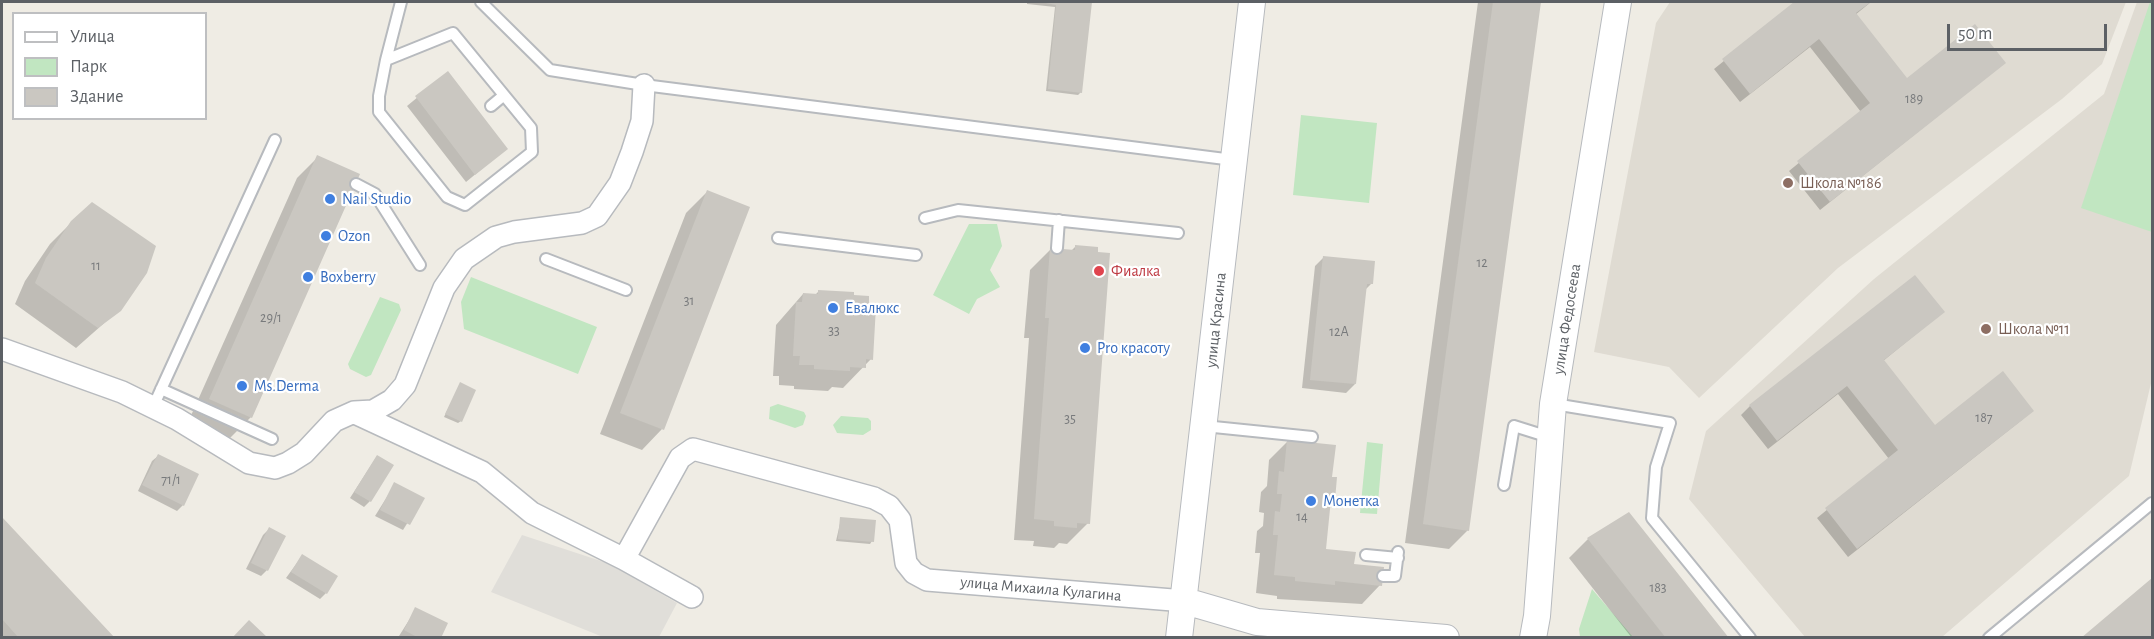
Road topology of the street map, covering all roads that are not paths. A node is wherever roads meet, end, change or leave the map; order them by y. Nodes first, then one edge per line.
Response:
1 (401, 2) edge
2 (481, 2) edge
3 (1252, 2) edge
4 (1618, 2) edge
5 (386, 60) junction
6 (644, 85) junction
7 (503, 96) junction
8 (491, 106) dead end
9 (274, 140) dead end
10 (1234, 160) junction
11 (356, 184) dead end
12 (925, 218) dead end
13 (1059, 220) junction
14 (1178, 233) dead end
15 (778, 238) dead end
16 (1057, 248) dead end
17 (915, 255) dead end
18 (546, 259) dead end
19 (420, 265) dead end
20 (626, 290) dead end
21 (2, 350) edge
22 (157, 398) junction
23 (1553, 404) junction
24 (354, 412) junction
25 (1204, 426) junction
26 (1312, 437) dead end
27 (1549, 437) junction
28 (272, 438) dead end
29 (1504, 485) dead end
30 (2152, 503) edge
31 (1366, 555) dead end
32 (624, 559) junction
33 (1383, 576) dead end
34 (692, 597) dead end
35 (1185, 601) junction
36 (1179, 638) edge
37 (1446, 638) edge
38 (1533, 638) edge
39 (1750, 638) edge
40 (1989, 638) edge

1 - 5 lane
2 - 6 lane
3 - 10 street, улица Красина
4 - 23 street, улица Федосеева
5 - 7 lane
5 - 7 lane
6 - 10 lane
6 - 24 street
7 - 8 lane
9 - 22 lane
10 - 25 street, улица Красина
11 - 19 lane
12 - 13 lane
13 - 14 lane
13 - 16 lane
15 - 17 lane
18 - 20 lane
21 - 22 street
22 - 24 street
22 - 28 lane
23 - 27 street, улица Федосеева
23 - 39 lane
24 - 32 street
25 - 26 lane
25 - 35 street, улица Красина
27 - 29 lane
27 - 38 street, улица Федосеева
30 - 40 lane
31 - 33 lane
32 - 34 street
32 - 35 street, улица Михаила Кулагина
35 - 36 street, улица Красина
35 - 37 street, улица Михаила Кулагина

